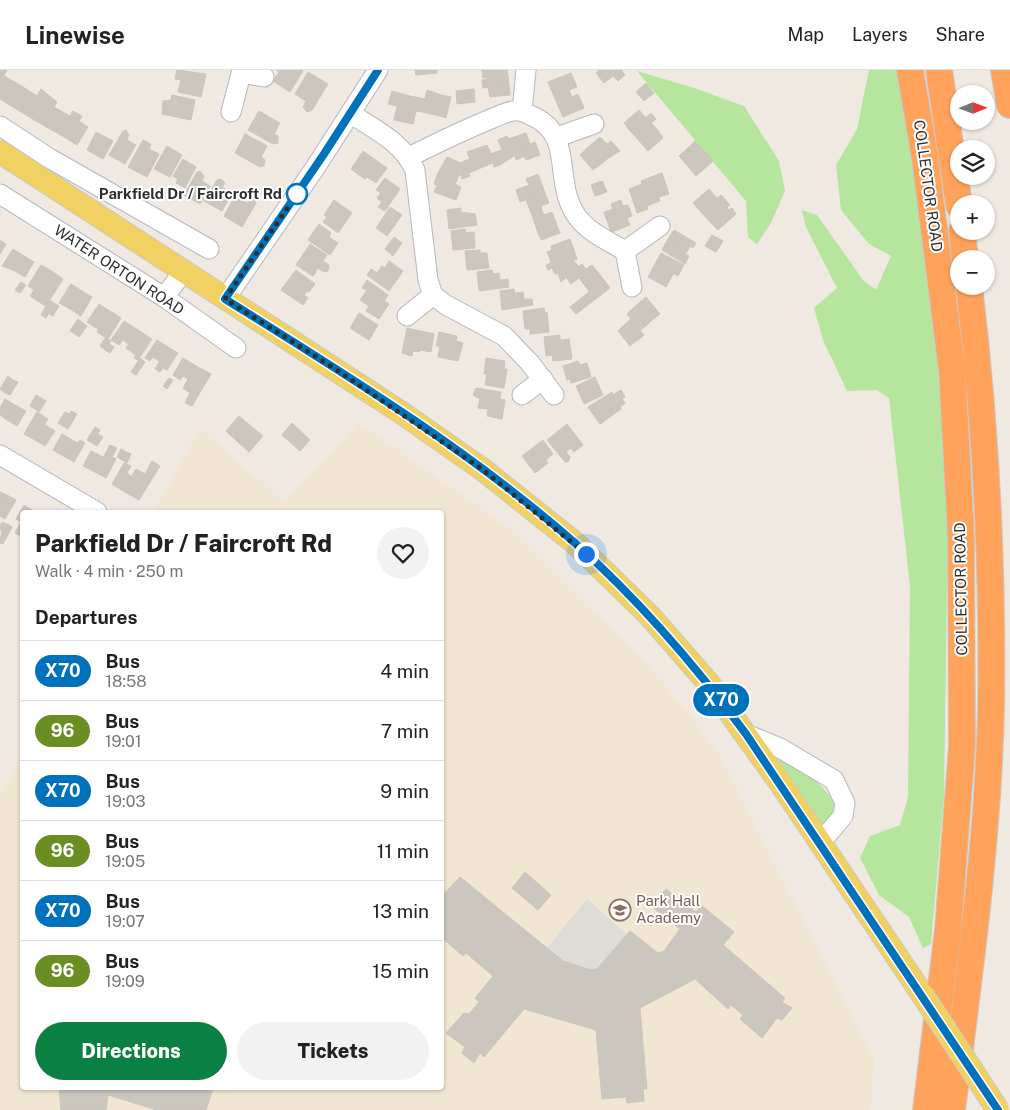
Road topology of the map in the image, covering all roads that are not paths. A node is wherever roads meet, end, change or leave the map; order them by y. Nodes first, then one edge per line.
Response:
1 (378, 70) edge
2 (526, 70) edge
3 (910, 70) edge
4 (939, 70) edge
5 (1004, 70) edge
6 (242, 72) edge
7 (264, 77) dead end
8 (1010, 105) edge
9 (522, 111) junction
10 (231, 112) dead end
11 (351, 114) junction
12 (594, 124) dead end
13 (0, 126) edge
14 (557, 137) junction
15 (0, 152) edge
16 (409, 157) junction
17 (45, 168) junction
18 (0, 194) edge
19 (958, 195) edge
20 (660, 226) dead end
21 (209, 249) dead end
22 (625, 251) junction
23 (184, 271) junction
24 (632, 287) dead end
25 (433, 295) junction
26 (970, 295) edge
27 (164, 298) junction
28 (225, 299) junction
29 (407, 316) dead end
30 (236, 348) dead end
31 (542, 379) junction
32 (522, 395) dead end
33 (554, 395) dead end
34 (0, 455) edge
35 (94, 510) edge
36 (746, 734) junction
37 (820, 843) junction
38 (926, 1110) edge
39 (952, 1110) edge
40 (998, 1110) edge

1 - 11 street
2 - 9 street
3 - 38 highway, COLLECTOR ROAD
4 - 19 highway, COLLECTOR ROAD
5 - 8 highway
6 - 7 street
6 - 10 street
9 - 14 street
9 - 16 street
11 - 16 street
11 - 28 street
12 - 14 street
13 - 17 street
14 - 22 street
15 - 17 main road
16 - 25 street
17 - 21 street
17 - 23 main road
18 - 27 street, WATER ORTON ROAD
20 - 22 street
22 - 24 street
23 - 27 street
23 - 28 main road
25 - 29 street
25 - 31 street
26 - 39 highway, COLLECTOR ROAD
27 - 30 street, WATER ORTON ROAD
28 - 36 main road
31 - 32 street
31 - 33 street
34 - 35 street
36 - 37 main road
36 - 37 street
37 - 40 main road, bridge

